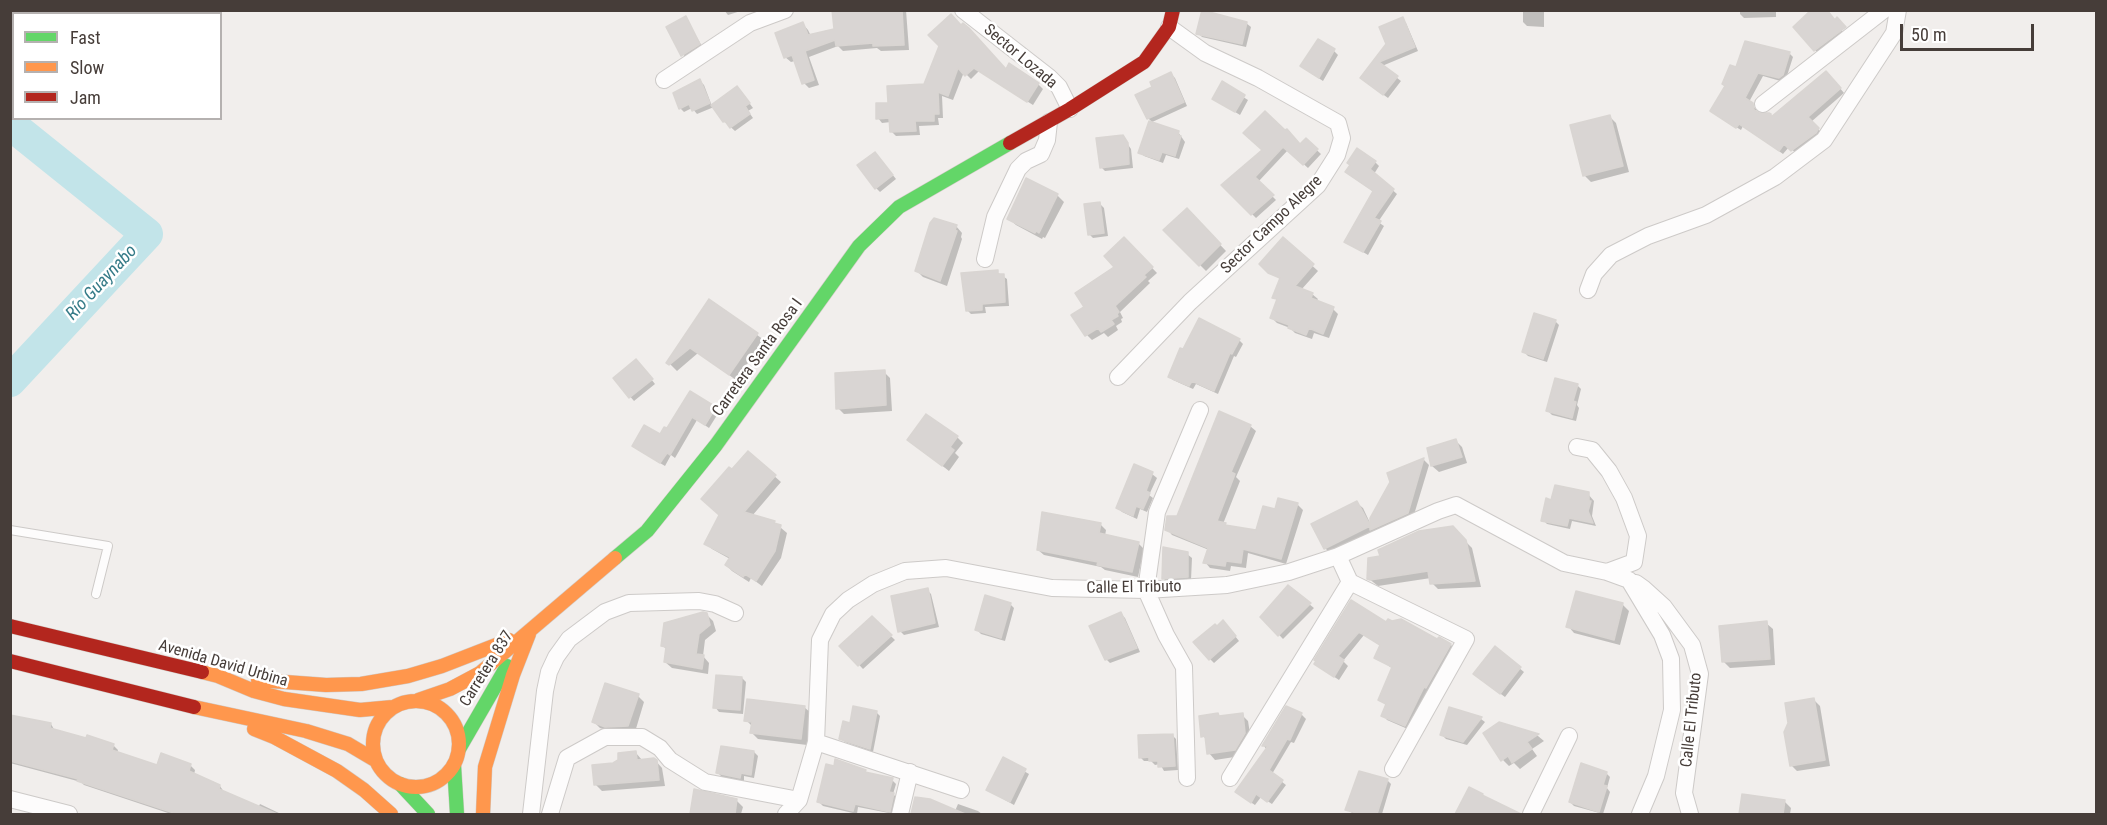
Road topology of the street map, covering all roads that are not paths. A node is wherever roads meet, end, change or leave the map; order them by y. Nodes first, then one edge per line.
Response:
1 (785, 10) edge
2 (963, 10) edge
3 (1173, 10) edge
4 (1884, 10) edge
5 (1898, 10) edge
6 (1169, 27) junction
7 (664, 80) dead end
8 (1763, 104) dead end
9 (1070, 109) junction
10 (1049, 122) junction
11 (985, 259) dead end
12 (1588, 290) dead end
13 (1118, 376) dead end
14 (1200, 410) dead end
15 (1577, 447) dead end
16 (10, 530) edge
17 (1338, 556) junction
18 (1607, 572) junction
19 (1629, 580) junction
20 (1350, 582) junction
21 (1146, 590) junction
22 (96, 594) dead end
23 (735, 613) dead end
24 (10, 626) edge
25 (531, 630) junction
26 (10, 661) edge
27 (218, 676) junction
28 (418, 700) junction
29 (393, 706) junction
30 (211, 711) junction
31 (1569, 736) dead end
32 (816, 742) junction
33 (459, 749) junction
34 (375, 760) junction
35 (454, 765) junction
36 (1393, 769) dead end
37 (910, 772) junction
38 (1187, 778) dead end
39 (1230, 778) dead end
40 (400, 784) junction
41 (961, 790) dead end
42 (10, 799) edge
43 (799, 800) junction
44 (69, 814) edge
45 (391, 814) edge
46 (428, 814) edge
47 (457, 814) edge
48 (483, 814) edge
49 (531, 814) edge
50 (550, 814) edge
51 (786, 814) edge
52 (900, 814) edge
53 (1531, 814) edge
54 (1640, 814) edge
55 (1690, 814) edge

1 - 7 street
2 - 9 street, Sector Lozada
3 - 6 street, Carretera Santa Rosa I
4 - 8 street
5 - 12 street
6 - 9 street, Carretera Santa Rosa I
6 - 13 street, Sector Campo Alegre
9 - 10 street, Carretera Santa Rosa I
10 - 11 street
10 - 25 street, Carretera Santa Rosa I
14 - 21 street
15 - 18 street
16 - 22 lane
17 - 18 street, Calle El Tributo
17 - 20 street
17 - 21 street, Calle El Tributo
18 - 19 street, Calle El Tributo
19 - 54 street, Calle El Tributo
19 - 55 street, Calle El Tributo
20 - 36 street
20 - 39 street
21 - 32 street, Calle El Tributo
21 - 38 street
23 - 49 street
24 - 27 street, Avenida David Urbina
25 - 27 street
25 - 28 street, Carretera 837
25 - 33 street, Carretera 837
25 - 48 street, Carretera Santa Rosa I
26 - 30 street
27 - 29 street, Avenida David Urbina
28 - 29 street
28 - 33 street
29 - 34 street
30 - 34 street
30 - 45 street
31 - 53 street
32 - 37 street
32 - 43 street, Calle El Tributo
33 - 35 street
34 - 40 street
35 - 40 street
35 - 47 street
37 - 41 street
37 - 52 street
40 - 46 street
42 - 44 street
43 - 50 street
43 - 51 street, Calle El Tributo

